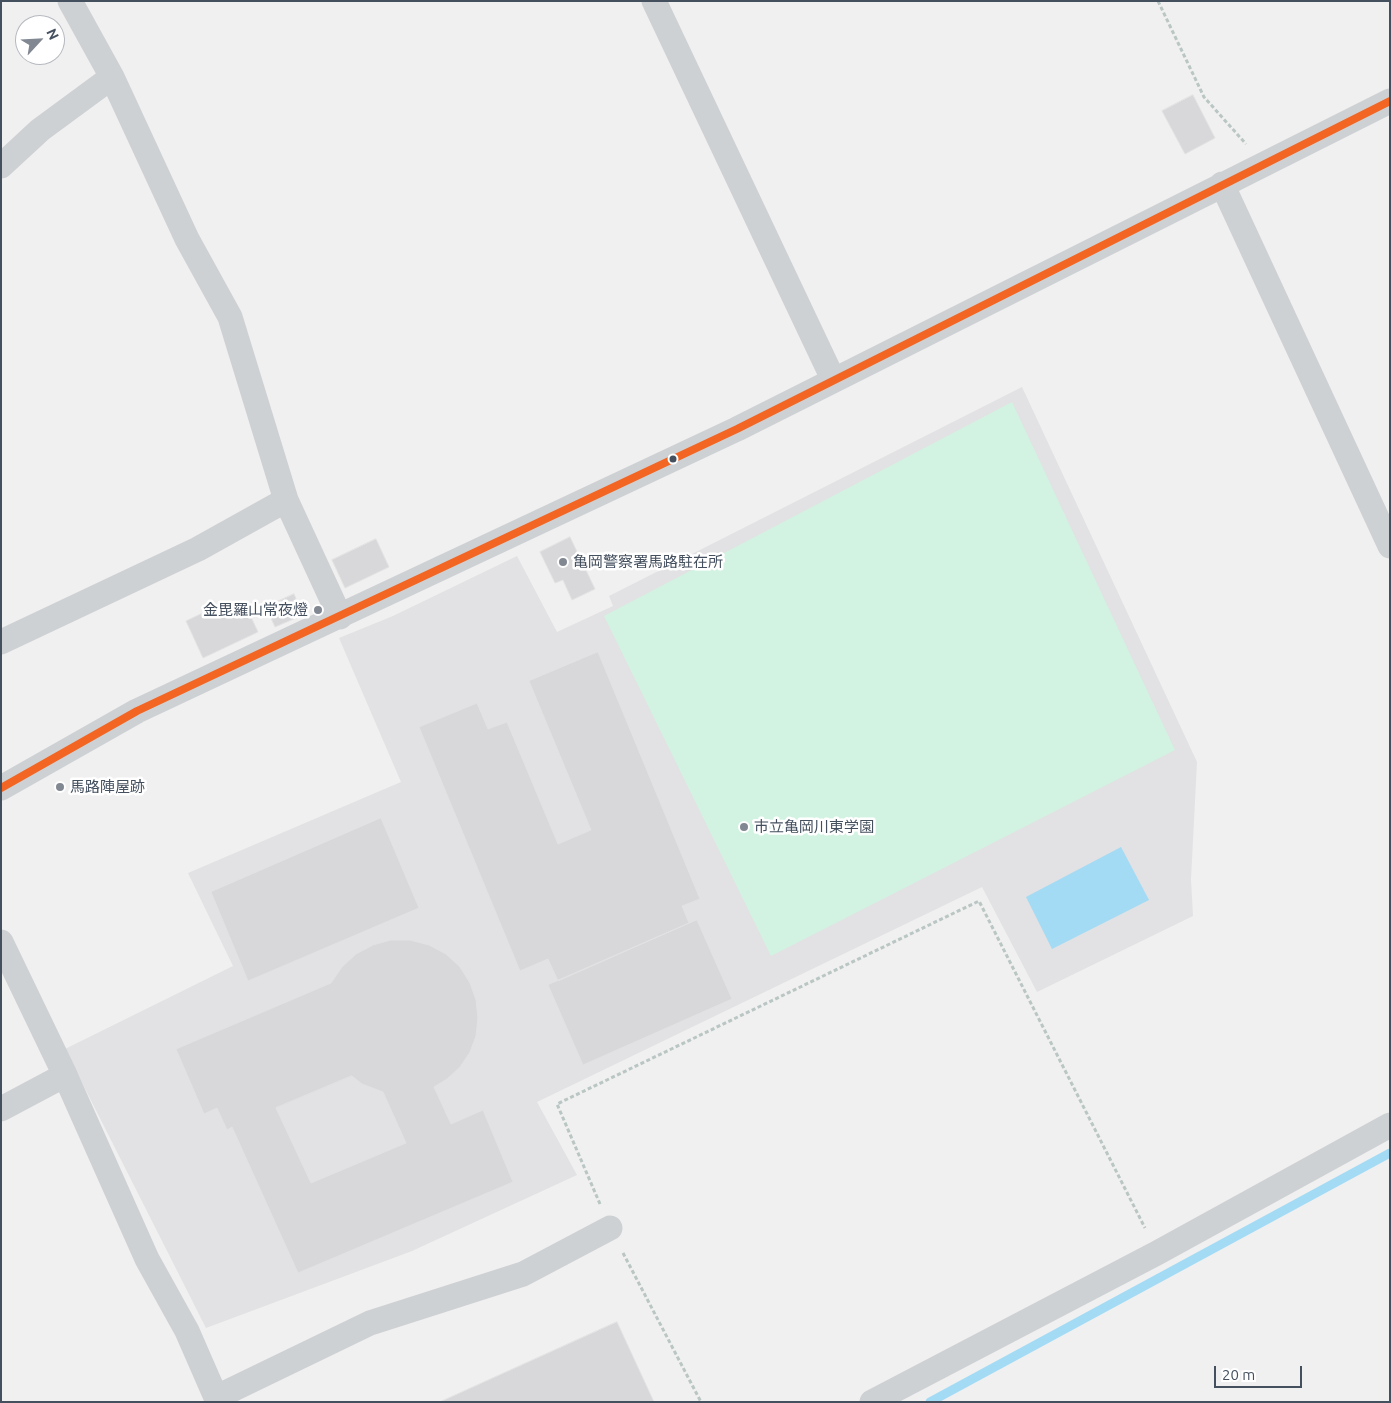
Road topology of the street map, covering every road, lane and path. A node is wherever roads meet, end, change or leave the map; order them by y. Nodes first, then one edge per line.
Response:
1 (70, 1) edge
2 (654, 1) edge
3 (1158, 1) edge
4 (112, 77) junction
5 (1390, 100) edge
6 (1, 166) edge
7 (1257, 166) junction
8 (1222, 184) junction
9 (833, 379) junction
10 (286, 500) junction
11 (1390, 546) edge
12 (340, 617) junction
13 (1, 642) edge
14 (1, 788) edge
15 (1, 942) edge
16 (65, 1076) junction
17 (1, 1109) edge
18 (1390, 1125) edge
19 (610, 1228) junction
20 (1158, 1253) junction
21 (217, 1399) edge
22 (701, 1402) edge
23 (872, 1402) edge

1 - 4 street
2 - 9 street
3 - 7 path
4 - 6 street
4 - 10 street
5 - 7 street
7 - 8 street
8 - 9 street
8 - 11 street
9 - 12 street
10 - 12 street
10 - 13 street
12 - 14 street
15 - 16 street
16 - 17 street
16 - 21 street
18 - 20 street
19 - 20 path
19 - 21 street
19 - 22 path
20 - 23 street

